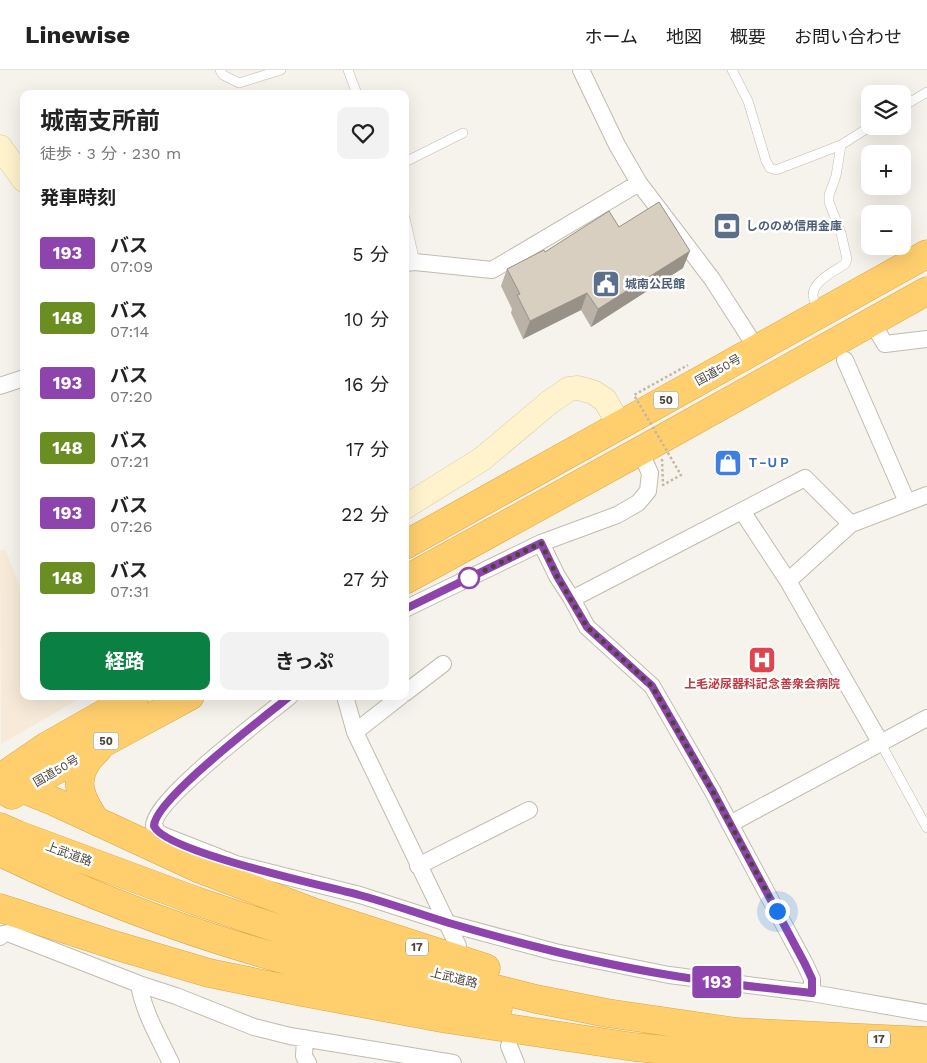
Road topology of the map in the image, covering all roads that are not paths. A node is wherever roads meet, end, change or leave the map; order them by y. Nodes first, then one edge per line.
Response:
1 (220, 70) edge
2 (281, 70) edge
3 (348, 70) edge
4 (581, 70) edge
5 (732, 70) edge
6 (356, 90) edge
7 (927, 92) edge
8 (911, 102) edge
9 (463, 133) dead end
10 (861, 133) edge
11 (841, 145) junction
12 (0, 147) edge
13 (409, 160) edge
14 (20, 174) edge
15 (639, 183) junction
16 (927, 254) edge
17 (410, 262) edge
18 (927, 291) edge
19 (822, 314) junction
20 (872, 321) junction
21 (927, 339) edge
22 (757, 349) junction
23 (845, 360) dead end
24 (20, 379) edge
25 (0, 386) edge
26 (620, 426) junction
27 (651, 455) junction
28 (927, 495) edge
29 (906, 502) junction
30 (409, 505) edge
31 (742, 511) junction
32 (851, 524) junction
33 (409, 543) edge
34 (541, 543) junction
35 (409, 578) edge
36 (788, 581) junction
37 (572, 599) junction
38 (409, 607) edge
39 (443, 664) dead end
40 (409, 690) edge
41 (128, 700) edge
42 (183, 700) edge
43 (285, 700) edge
44 (346, 700) edge
45 (396, 700) edge
46 (927, 718) edge
47 (355, 732) junction
48 (107, 741) junction
49 (880, 742) junction
50 (4, 785) edge
51 (529, 810) dead end
52 (96, 821) junction
53 (730, 824) junction
54 (927, 828) edge
55 (2, 836) edge
56 (418, 866) junction
57 (0, 894) edge
58 (0, 908) edge
59 (447, 923) junction
60 (56, 926) junction
61 (0, 937) edge
62 (458, 946) dead end
63 (139, 984) junction
64 (812, 993) junction
65 (927, 1013) edge
66 (831, 1036) junction
67 (305, 1038) junction
68 (927, 1041) edge
69 (509, 1046) dead end
70 (768, 1053) junction
71 (171, 1063) edge
72 (308, 1063) edge
73 (453, 1063) edge
74 (516, 1063) edge
75 (926, 1063) edge

1 - 2 lane
3 - 6 lane
4 - 15 street
5 - 11 lane
7 - 8 lane
9 - 13 lane
10 - 11 lane
11 - 19 lane
12 - 14 street
15 - 17 street
15 - 22 street
16 - 19 highway, 国道50号 / 50
18 - 20 highway, 50
19 - 22 highway, 国道50号 / 50
20 - 21 street
20 - 27 highway, 50
22 - 26 highway, 国道50号 / 50
23 - 29 street
24 - 25 street
26 - 30 street
26 - 33 highway, 国道50号 / 50
27 - 34 street
27 - 35 highway, 50
28 - 29 street
29 - 32 street
31 - 32 street
31 - 36 street
31 - 37 street
32 - 36 street
34 - 37 street
34 - 38 street
36 - 49 street
37 - 53 street
39 - 40 street
41 - 50 highway, 国道50号 / 50
42 - 48 highway, 国道50号 / 50
43 - 59 street
44 - 47 street
45 - 47 street
46 - 49 street
47 - 56 street
48 - 50 highway, 国道50号 / 50
48 - 52 highway
49 - 53 street
49 - 54 lane
50 - 52 highway, 17
51 - 56 street
52 - 66 highway, 17
53 - 64 street
55 - 66 highway, 上武道路 / 17
55 - 70 highway, 上武道路 / 17
56 - 59 street
57 - 60 highway, 17
58 - 60 highway, 17
59 - 62 street
59 - 64 street
60 - 70 highway, 17
61 - 63 street
63 - 67 street
63 - 71 street
64 - 65 street
66 - 68 highway, 上武道路 / 17
67 - 72 street
67 - 73 street
69 - 74 street
70 - 75 highway, 上武道路 / 17

